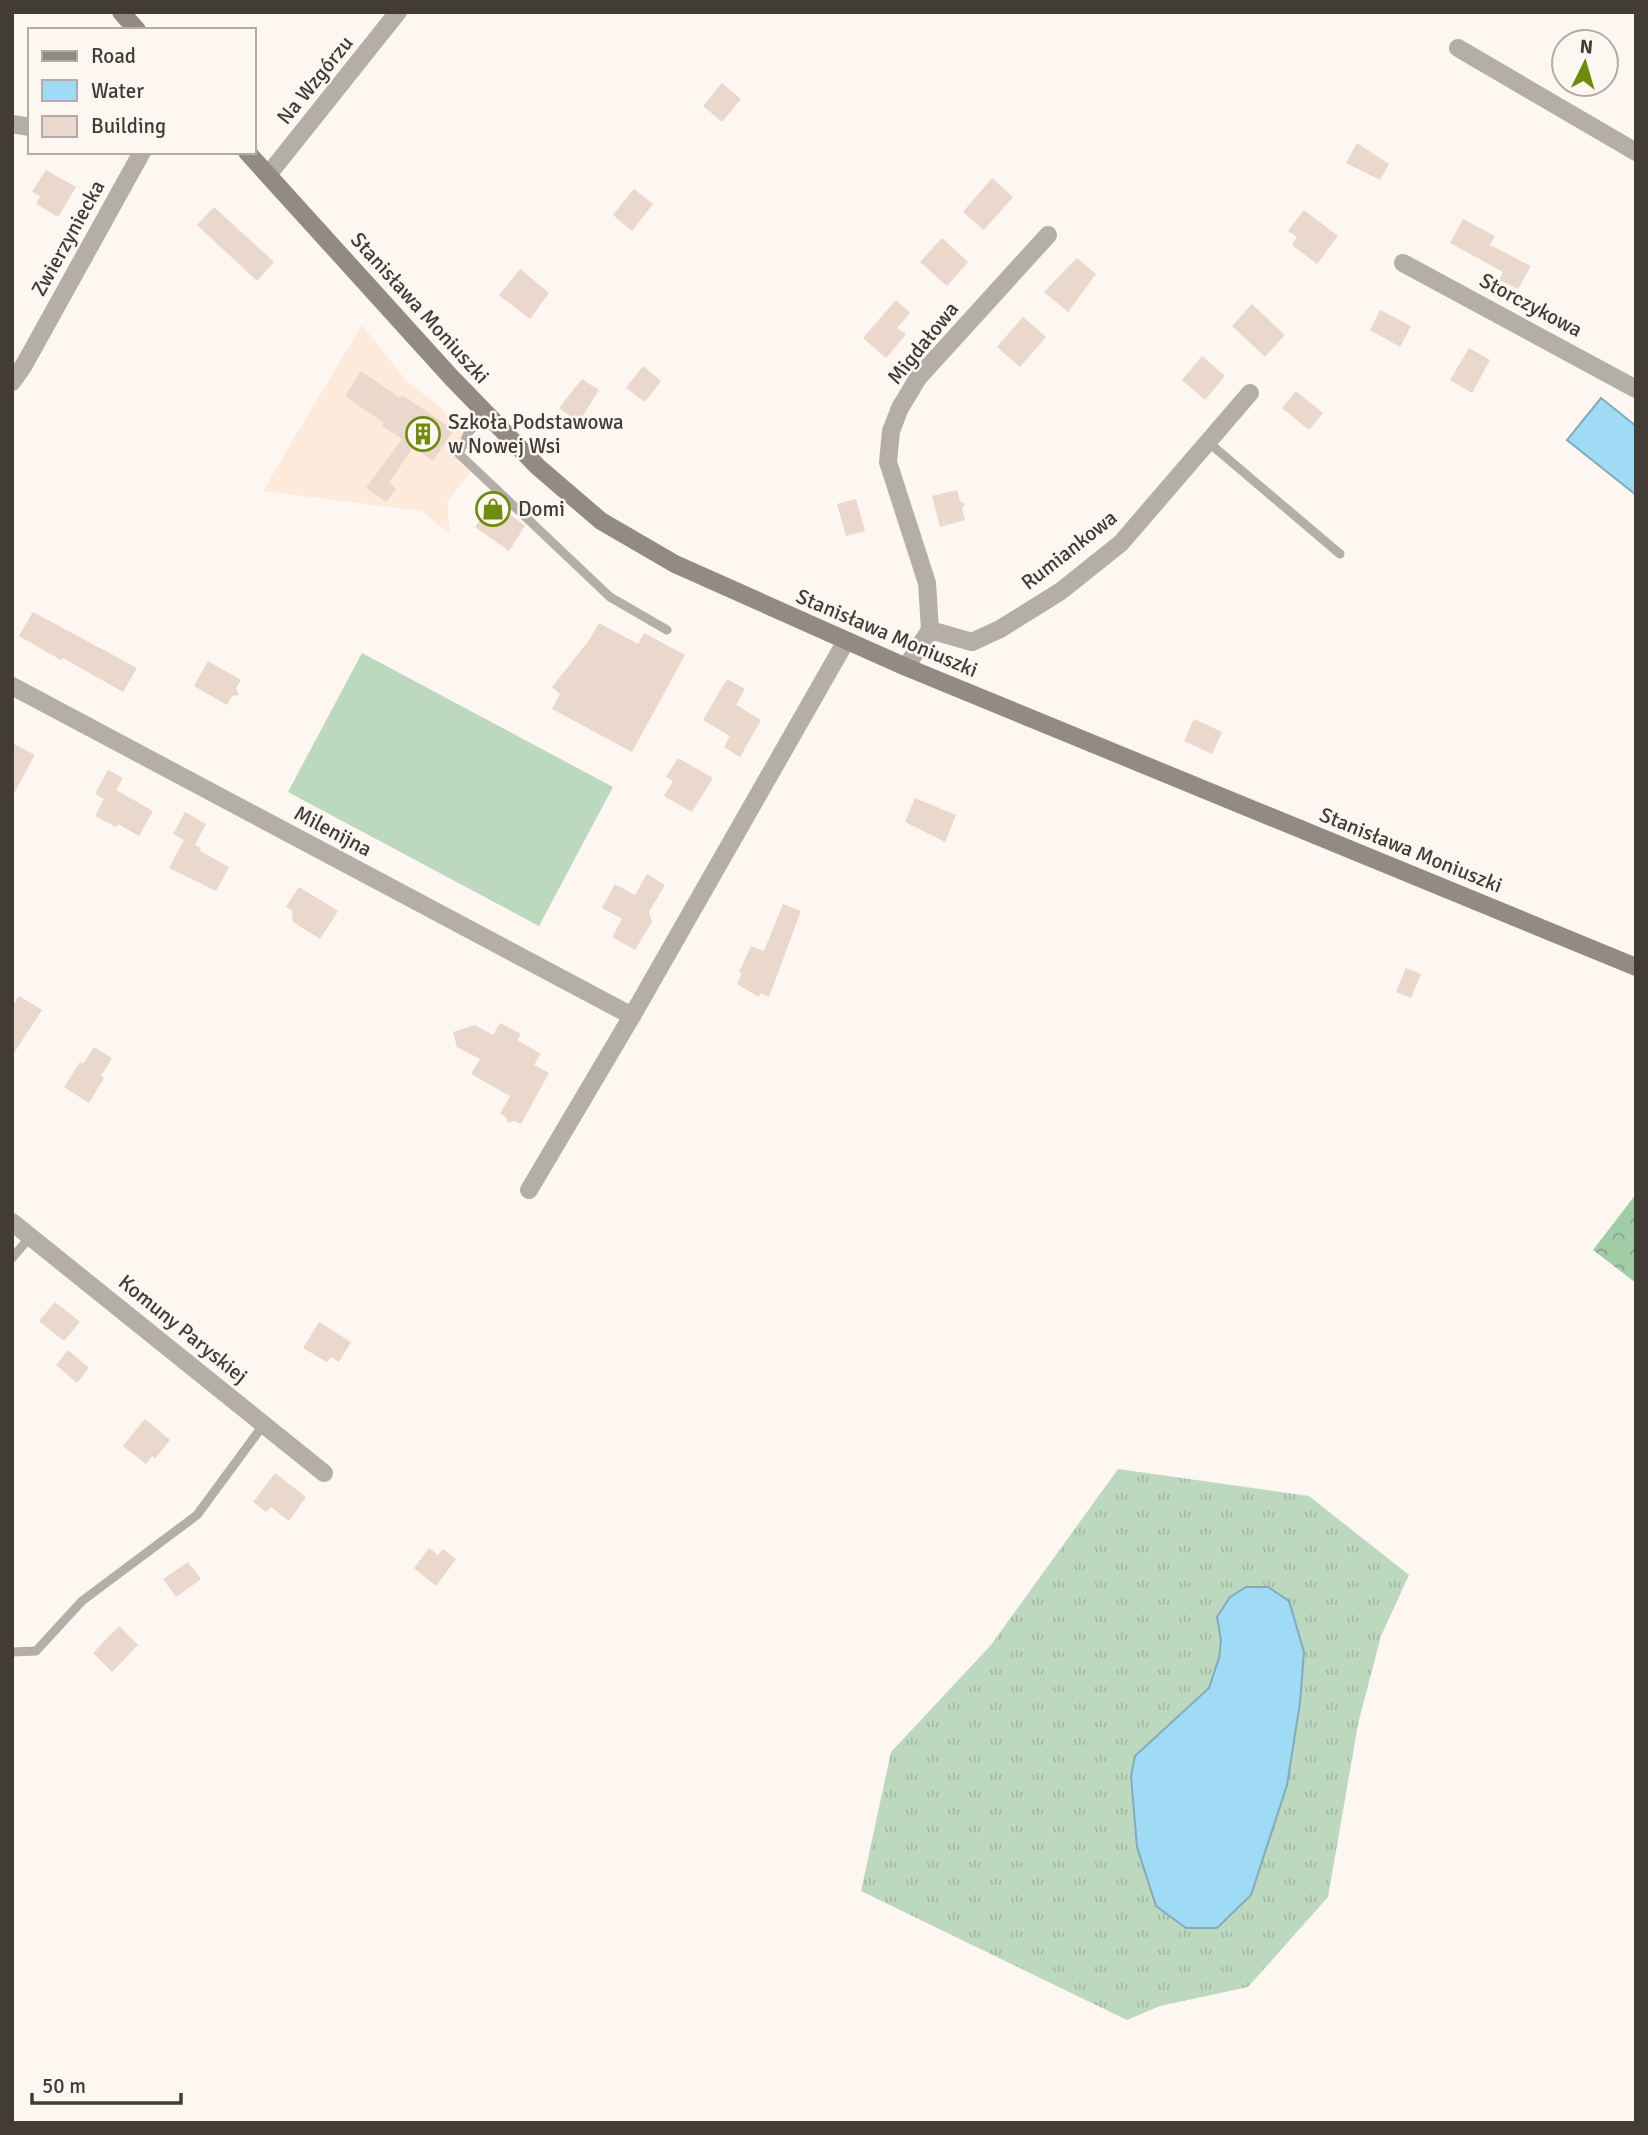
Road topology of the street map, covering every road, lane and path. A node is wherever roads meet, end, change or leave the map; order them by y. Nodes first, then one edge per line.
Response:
1 (121, 12) edge
2 (398, 12) edge
3 (135, 28) edge
4 (1458, 48) dead end
5 (1636, 152) edge
6 (141, 154) edge
7 (249, 154) edge
8 (268, 175) junction
9 (1048, 235) dead end
10 (1403, 263) dead end
11 (12, 382) edge
12 (1636, 389) edge
13 (1250, 393) dead end
14 (486, 414) junction
15 (1208, 442) junction
16 (1340, 554) dead end
17 (667, 630) dead end
18 (930, 630) junction
19 (846, 641) junction
20 (906, 667) junction
21 (12, 686) edge
22 (1636, 967) edge
23 (632, 1016) junction
24 (529, 1190) dead end
25 (12, 1222) edge
26 (30, 1236) junction
27 (12, 1258) edge
28 (264, 1424) junction
29 (324, 1472) dead end
30 (12, 1652) edge

1 - 3 main road
2 - 8 street, Na Wzgórzu
4 - 5 street
6 - 11 street, Zwierzyniecka
7 - 8 main road, Stanisława Moniuszki
8 - 14 main road, Stanisława Moniuszki
9 - 18 street, Migdałowa
10 - 12 street, Storczykowa
13 - 15 street, Rumiankowa
14 - 17 lane
14 - 19 main road, Stanisława Moniuszki
15 - 16 lane
15 - 18 street, Rumiankowa
18 - 20 street
19 - 20 main road, Stanisława Moniuszki
19 - 23 street
20 - 22 main road, Stanisława Moniuszki
21 - 23 street, Milenijna
23 - 24 street
25 - 26 street, Komuny Paryskiej
26 - 27 lane
26 - 28 street, Komuny Paryskiej
28 - 29 street, Komuny Paryskiej
28 - 30 lane

